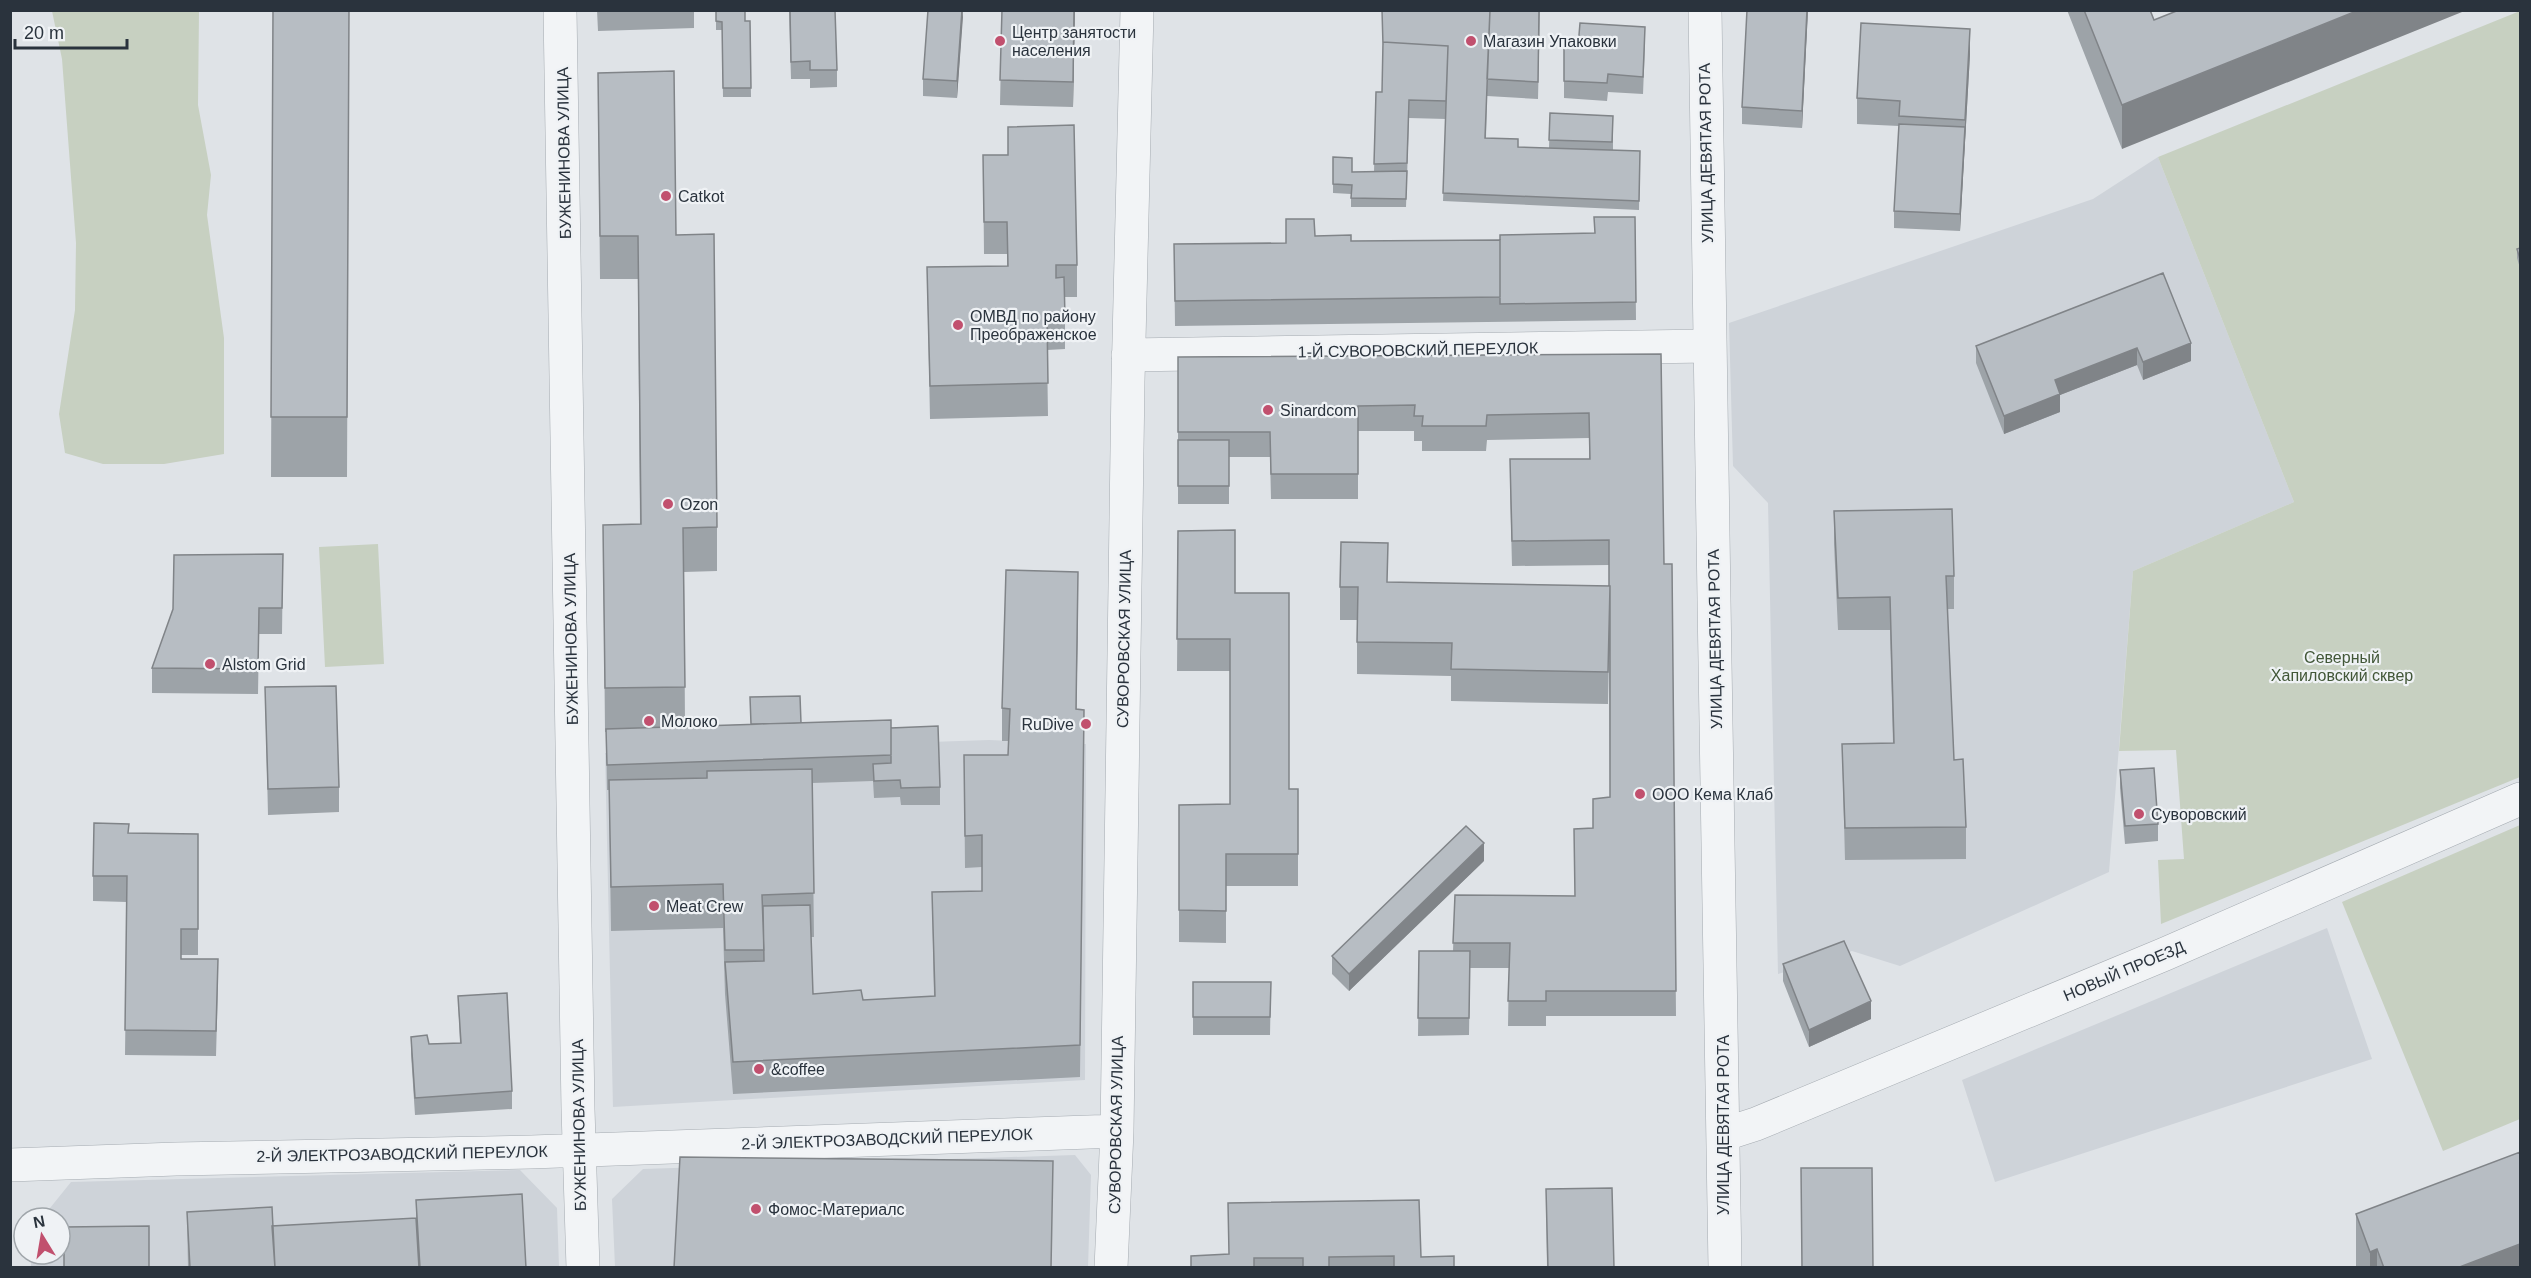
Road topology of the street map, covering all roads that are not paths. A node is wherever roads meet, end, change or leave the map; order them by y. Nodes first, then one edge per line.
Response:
1 (560, 10) edge
2 (1137, 10) edge
3 (1705, 10) edge
4 (1708, 346) junction
5 (1128, 355) junction
6 (2520, 799) edge
7 (1117, 1131) junction
8 (1725, 1134) junction
9 (579, 1151) junction
10 (10, 1165) edge
11 (583, 1268) edge
12 (1111, 1268) edge
13 (1725, 1268) edge

1 - 9 street, БУЖЕНИНОВА УЛИЦА
2 - 5 street, СУВОРОВСКАЯ УЛИЦА
3 - 4 street, УЛИЦА ДЕВЯТАЯ РОТА
4 - 5 street, 1-Й СУВОРОВСКИЙ ПЕРЕУЛОК
4 - 8 street, УЛИЦА ДЕВЯТАЯ РОТА
5 - 7 street, СУВОРОВСКАЯ УЛИЦА
6 - 8 street, НОВЫЙ ПРОЕЗД
7 - 9 street, 2-Й ЭЛЕКТРОЗАВОДСКИЙ ПЕРЕУЛОК
7 - 12 street, СУВОРОВСКАЯ УЛИЦА
8 - 13 street, УЛИЦА ДЕВЯТАЯ РОТА
9 - 10 street, 2-Й ЭЛЕКТРОЗАВОДСКИЙ ПЕРЕУЛОК
9 - 11 street, БУЖЕНИНОВА УЛИЦА

